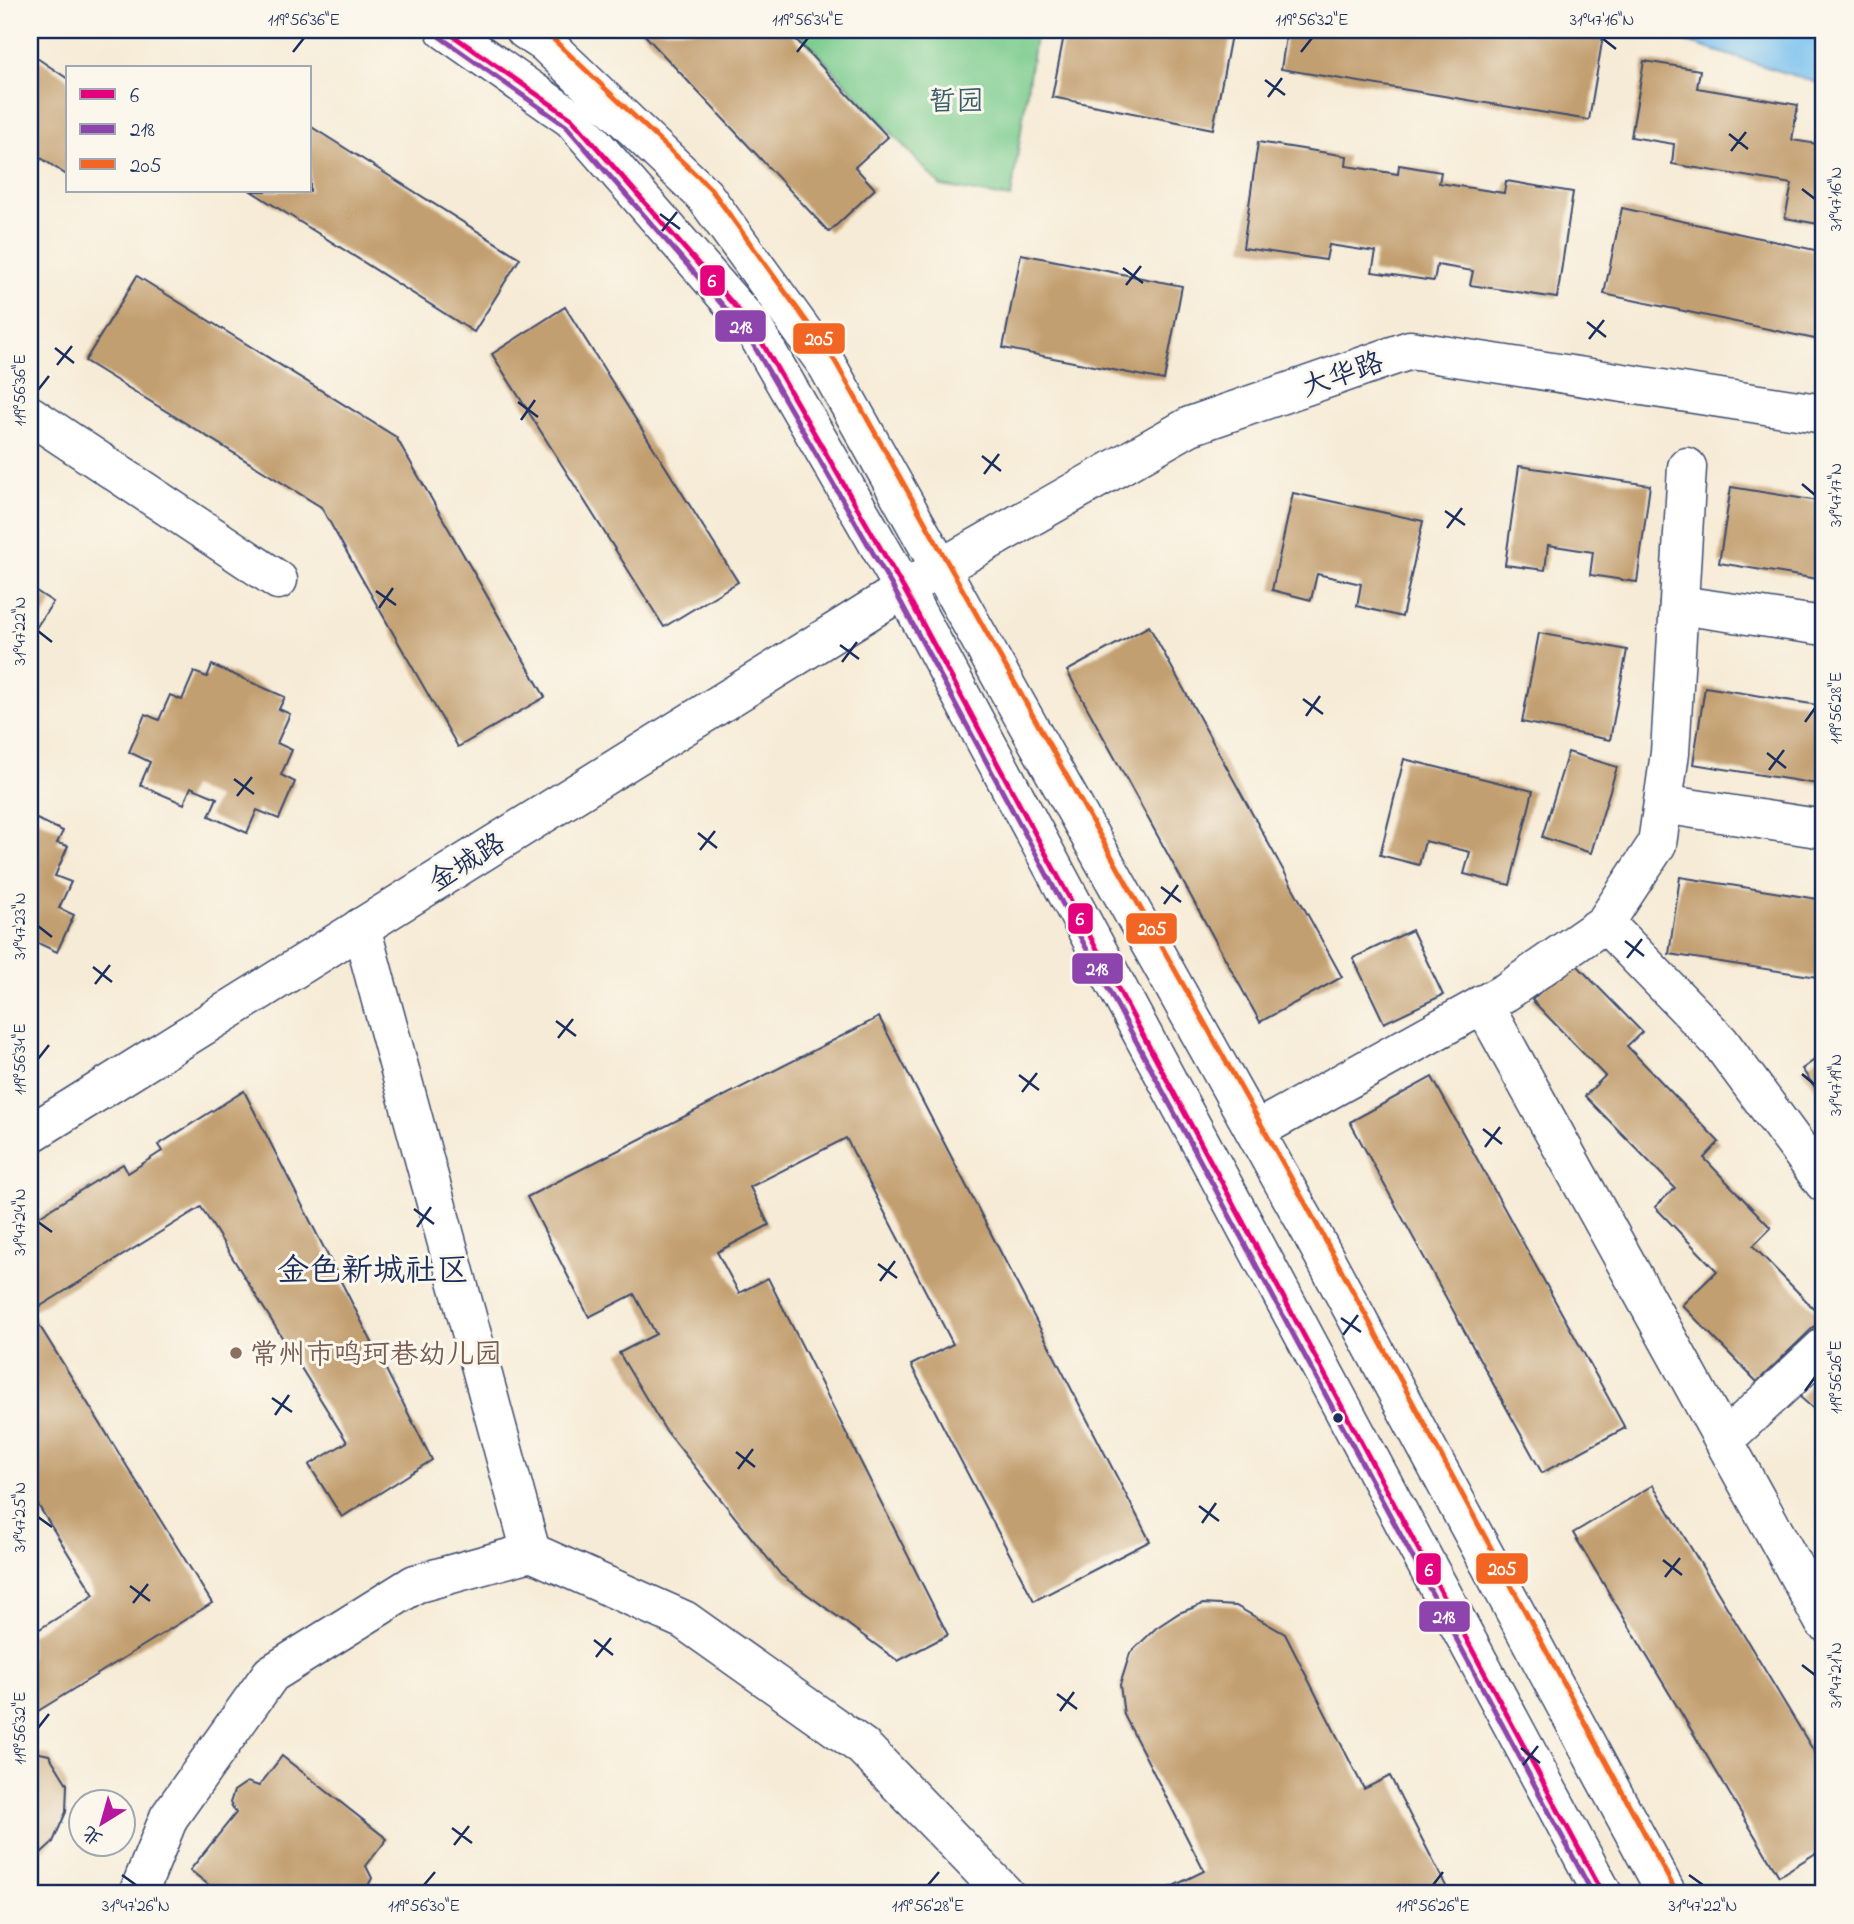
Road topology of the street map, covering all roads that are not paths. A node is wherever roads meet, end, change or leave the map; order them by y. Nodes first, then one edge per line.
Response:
1 (445, 30) edge
2 (525, 30) edge
3 (1824, 414) edge
4 (30, 415) edge
5 (1687, 467) dead end
6 (940, 568) junction
7 (278, 580) dead end
8 (904, 589) junction
9 (1679, 605) junction
10 (1824, 626) edge
11 (1663, 804) junction
12 (1824, 830) edge
13 (1605, 923) junction
14 (361, 927) junction
15 (1483, 1004) junction
16 (1255, 1131) junction
17 (30, 1134) edge
18 (1824, 1183) edge
19 (1824, 1347) edge
20 (1724, 1440) junction
21 (531, 1552) junction
22 (1824, 1622) edge
23 (138, 1894) edge
24 (1005, 1894) edge
25 (1603, 1894) edge
26 (1667, 1894) edge

1 - 8 street
2 - 6 street
3 - 6 street, 大华路
4 - 7 street
5 - 9 street
6 - 8 street, 大华路
6 - 16 street
8 - 14 street, 金城路
8 - 25 street
9 - 10 street
9 - 11 street
11 - 12 street
11 - 13 street
13 - 15 street
13 - 18 street
14 - 17 street, 金城路
14 - 21 street
15 - 16 street
15 - 20 street
16 - 26 street
19 - 20 street
20 - 22 street
21 - 23 street
21 - 24 street

